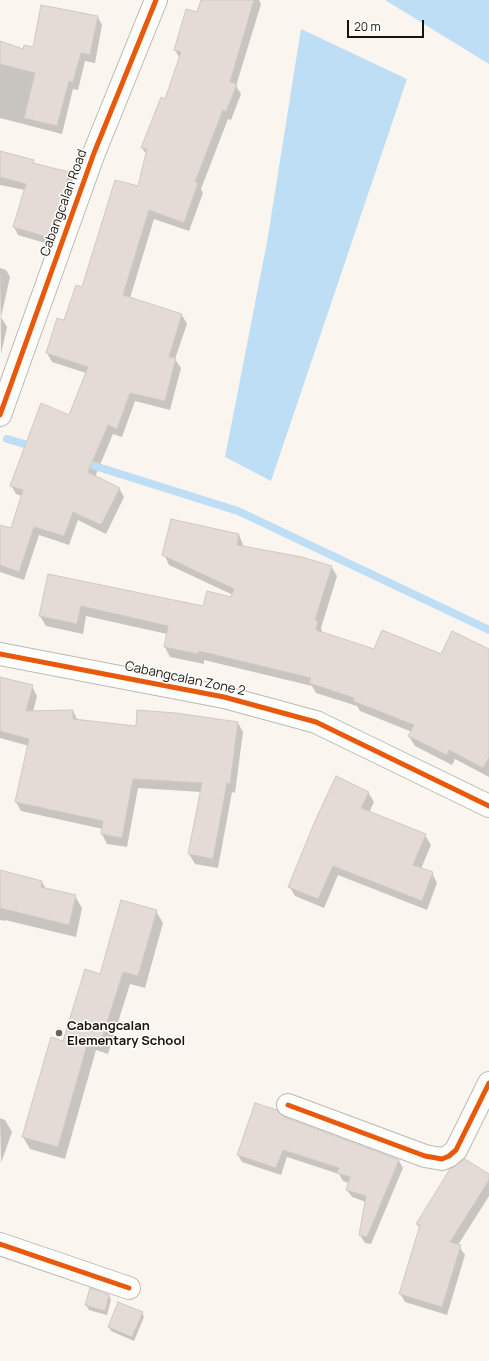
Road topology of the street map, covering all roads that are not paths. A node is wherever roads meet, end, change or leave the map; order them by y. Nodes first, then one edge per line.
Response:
1 (156, 0) edge
2 (0, 415) edge
3 (0, 654) edge
4 (489, 806) edge
5 (489, 1083) edge
6 (288, 1105) dead end
7 (0, 1244) edge
8 (129, 1288) dead end

1 - 2 street, Cabangcalan Road
3 - 4 street, Cabangcalan Zone 2
5 - 6 street
7 - 8 street

